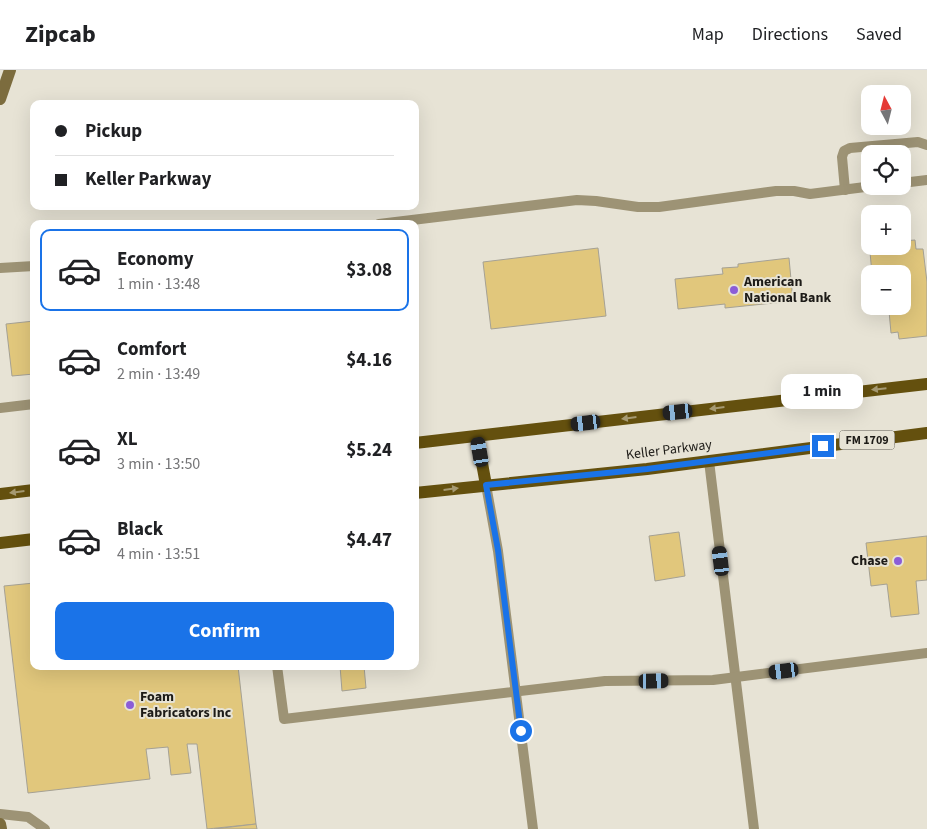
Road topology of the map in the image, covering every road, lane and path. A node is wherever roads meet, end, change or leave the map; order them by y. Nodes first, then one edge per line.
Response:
1 (10, 70) edge
2 (0, 99) edge
3 (927, 145) edge
4 (927, 180) edge
5 (911, 182) edge
6 (861, 188) edge
7 (845, 190) junction
8 (412, 220) edge
9 (30, 266) edge
10 (0, 268) edge
11 (927, 384) edge
12 (30, 404) edge
13 (0, 408) edge
14 (927, 433) edge
15 (478, 436) junction
16 (419, 443) edge
17 (709, 460) junction
18 (486, 485) junction
19 (30, 490) edge
20 (419, 493) edge
21 (0, 494) edge
22 (30, 538) edge
23 (0, 542) edge
24 (927, 653) edge
25 (278, 670) edge
26 (736, 677) junction
27 (516, 691) junction
28 (0, 814) edge
29 (0, 824) edge
30 (1, 829) edge
31 (45, 829) edge
32 (533, 829) edge
33 (754, 829) edge

1 - 2 street
3 - 7 lane
4 - 5 lane
6 - 7 lane
7 - 8 lane
9 - 10 lane
11 -> 15 main road
12 - 13 lane
14 - 17 main road, Keller Parkway / FM 1709
15 - 16 main road
15 - 18 main road
17 - 18 main road, Keller Parkway / FM 1709
17 - 26 lane
20 -> 18 main road, Keller Parkway / FM 1709
18 - 27 lane
19 -> 21 main road
22 - 23 main road
24 - 26 lane
25 - 27 lane
26 - 27 lane
26 - 33 lane
27 - 32 lane
28 - 31 lane
29 - 30 street

